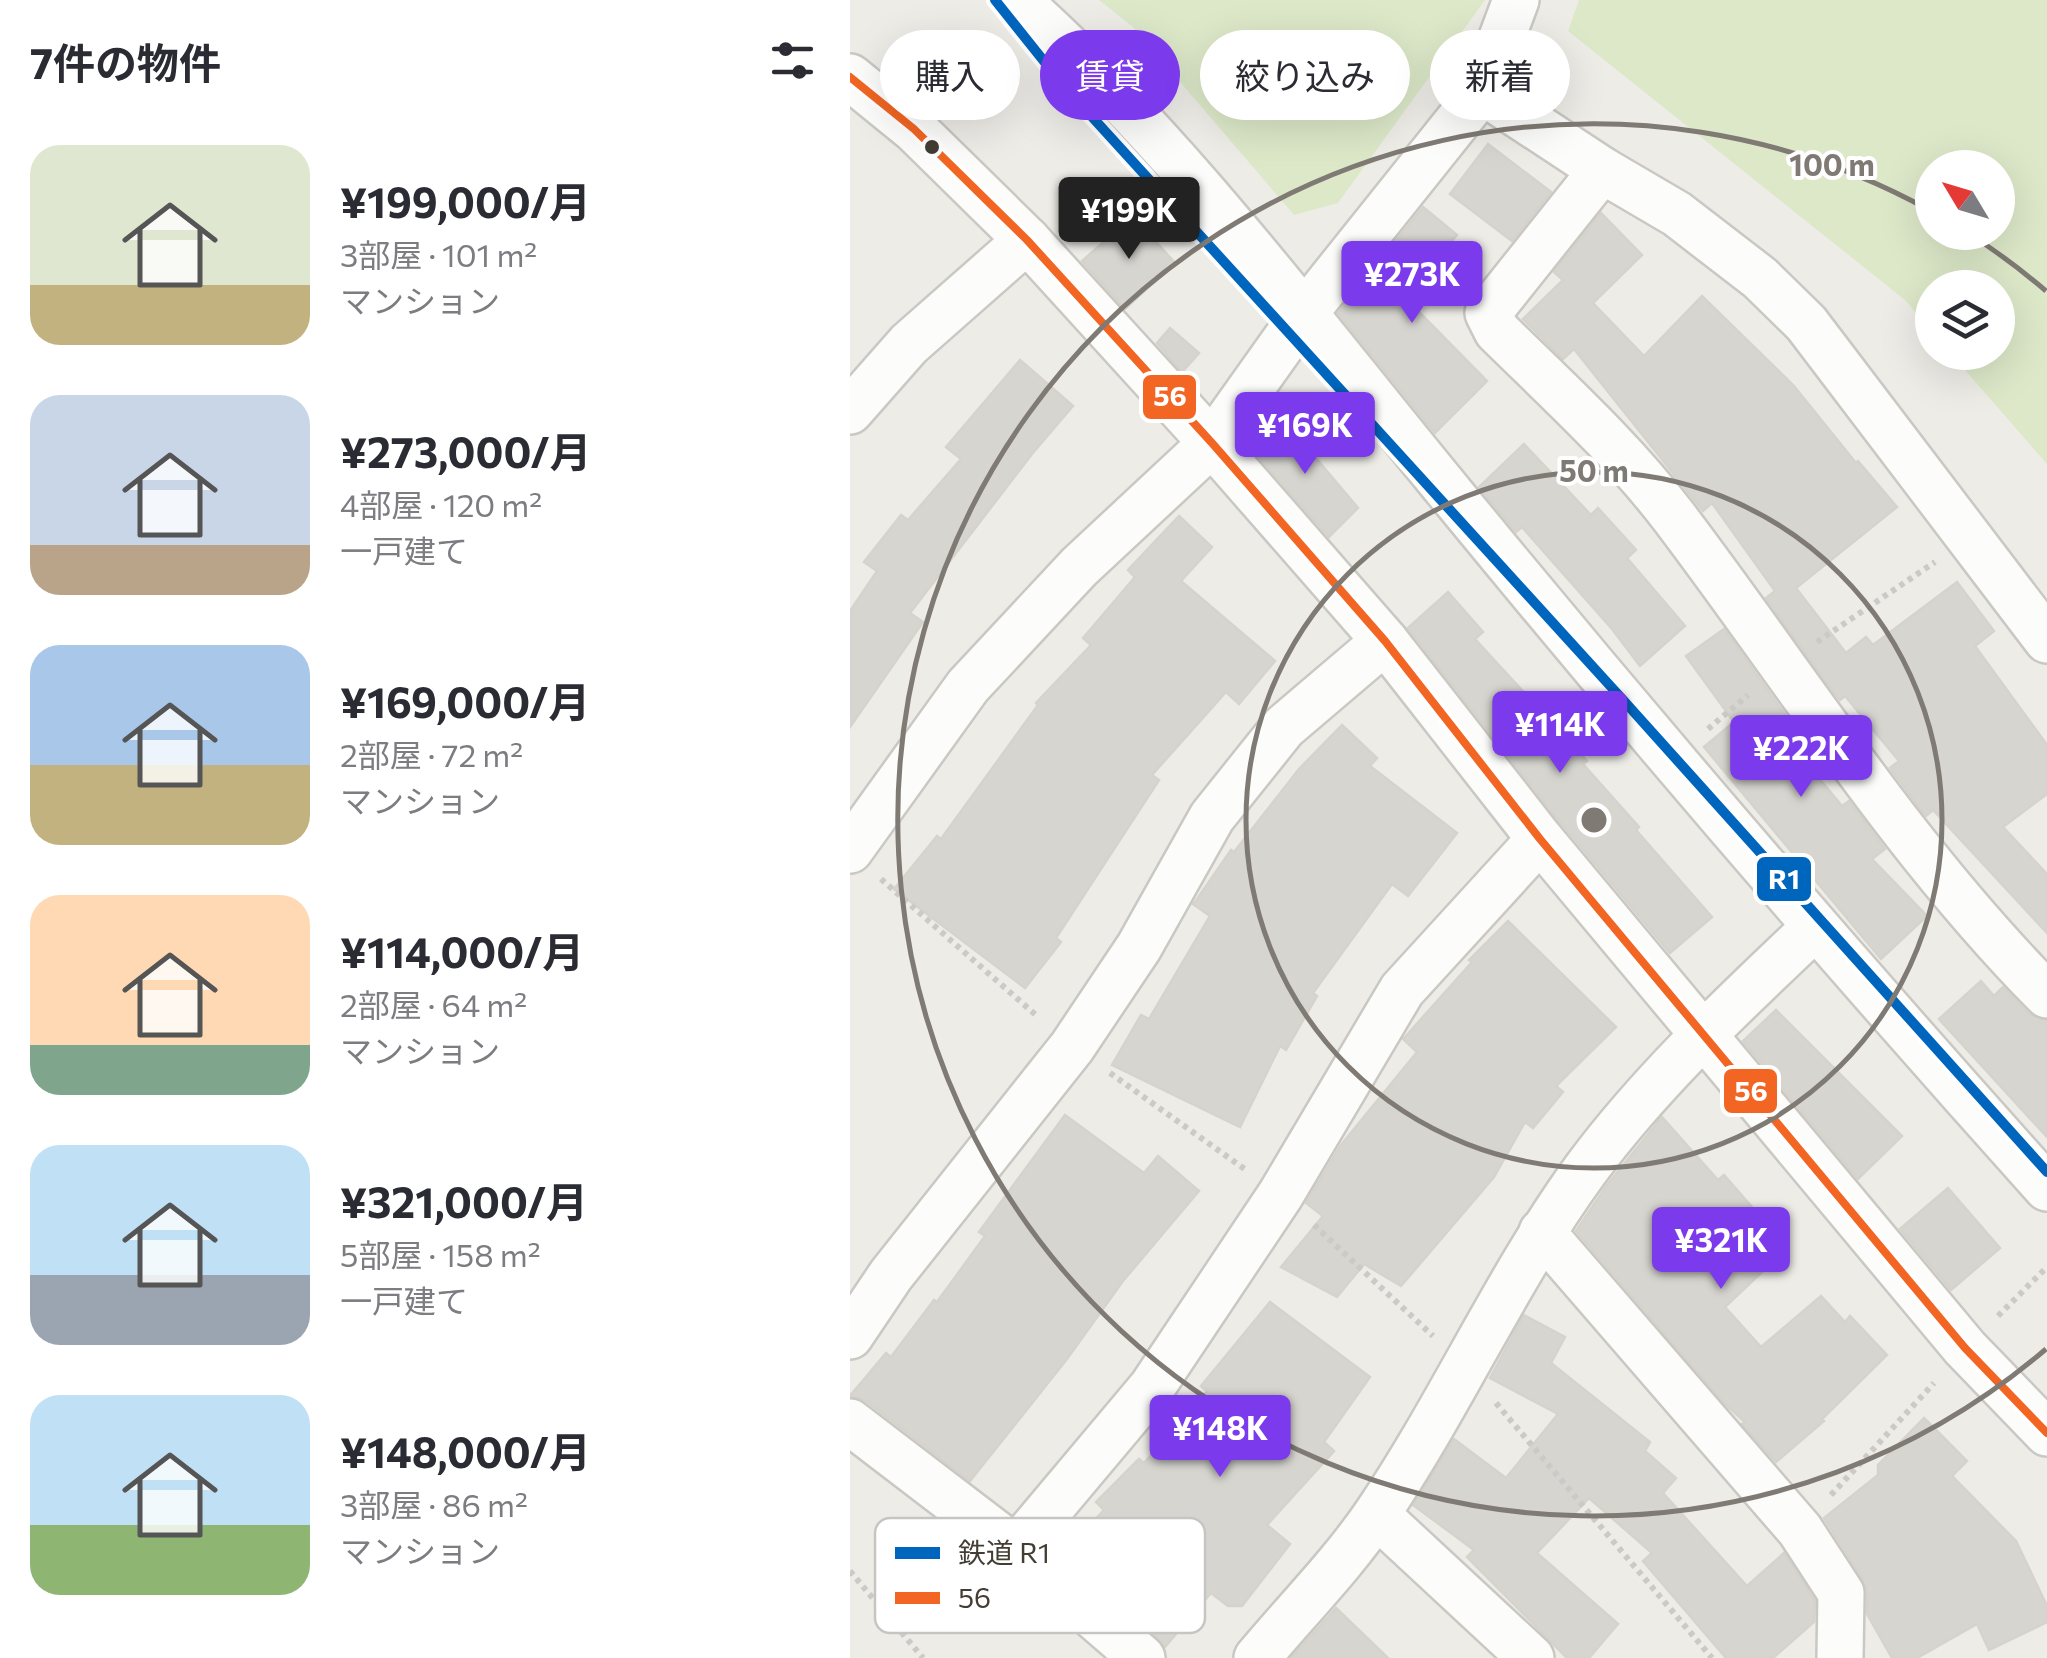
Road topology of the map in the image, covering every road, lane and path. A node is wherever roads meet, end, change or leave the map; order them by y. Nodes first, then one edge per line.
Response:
1 (1018, 0) edge
2 (1516, 0) edge
3 (1505, 30) edge
4 (850, 77) edge
5 (1459, 120) edge
6 (1526, 120) edge
7 (1602, 170) junction
8 (1027, 240) junction
9 (1303, 315) junction
10 (850, 411) edge
11 (1212, 443) junction
12 (2047, 640) edge
13 (1386, 641) junction
14 (1540, 839) junction
15 (850, 850) edge
16 (1815, 927) junction
17 (2047, 994) edge
18 (1702, 1035) junction
19 (2047, 1188) edge
20 (1542, 1232) junction
21 (2047, 1268) edge
22 (850, 1336) edge
23 (1965, 1348) junction
24 (850, 1422) edge
25 (2047, 1433) edge
26 (1377, 1515) junction
27 (974, 1518) edge
28 (1043, 1518) edge
29 (1800, 1530) junction
30 (850, 1571) edge
31 (875, 1601) edge
32 (901, 1633) edge
33 (1113, 1633) edge
34 (922, 1658) edge
35 (1142, 1658) edge
36 (1257, 1658) edge
37 (1531, 1658) edge
38 (1840, 1658) edge

1 - 9 street
2 - 3 street
4 - 8 street
5 - 9 street
6 - 7 street
7 - 12 street
7 - 17 street
8 - 10 street
8 - 11 street
9 - 11 street
9 - 16 street
11 - 13 street
11 - 15 street
13 - 14 street
13 - 22 street
14 - 18 street
14 - 28 street
16 - 18 street
16 - 19 street
18 - 20 street
18 - 23 street
20 - 26 street
20 - 29 street
21 - 23 path
23 - 25 street
23 - 29 path
24 - 27 street
26 - 36 street
26 - 37 street
29 - 38 street
30 - 31 path
32 - 34 path
33 - 35 street

